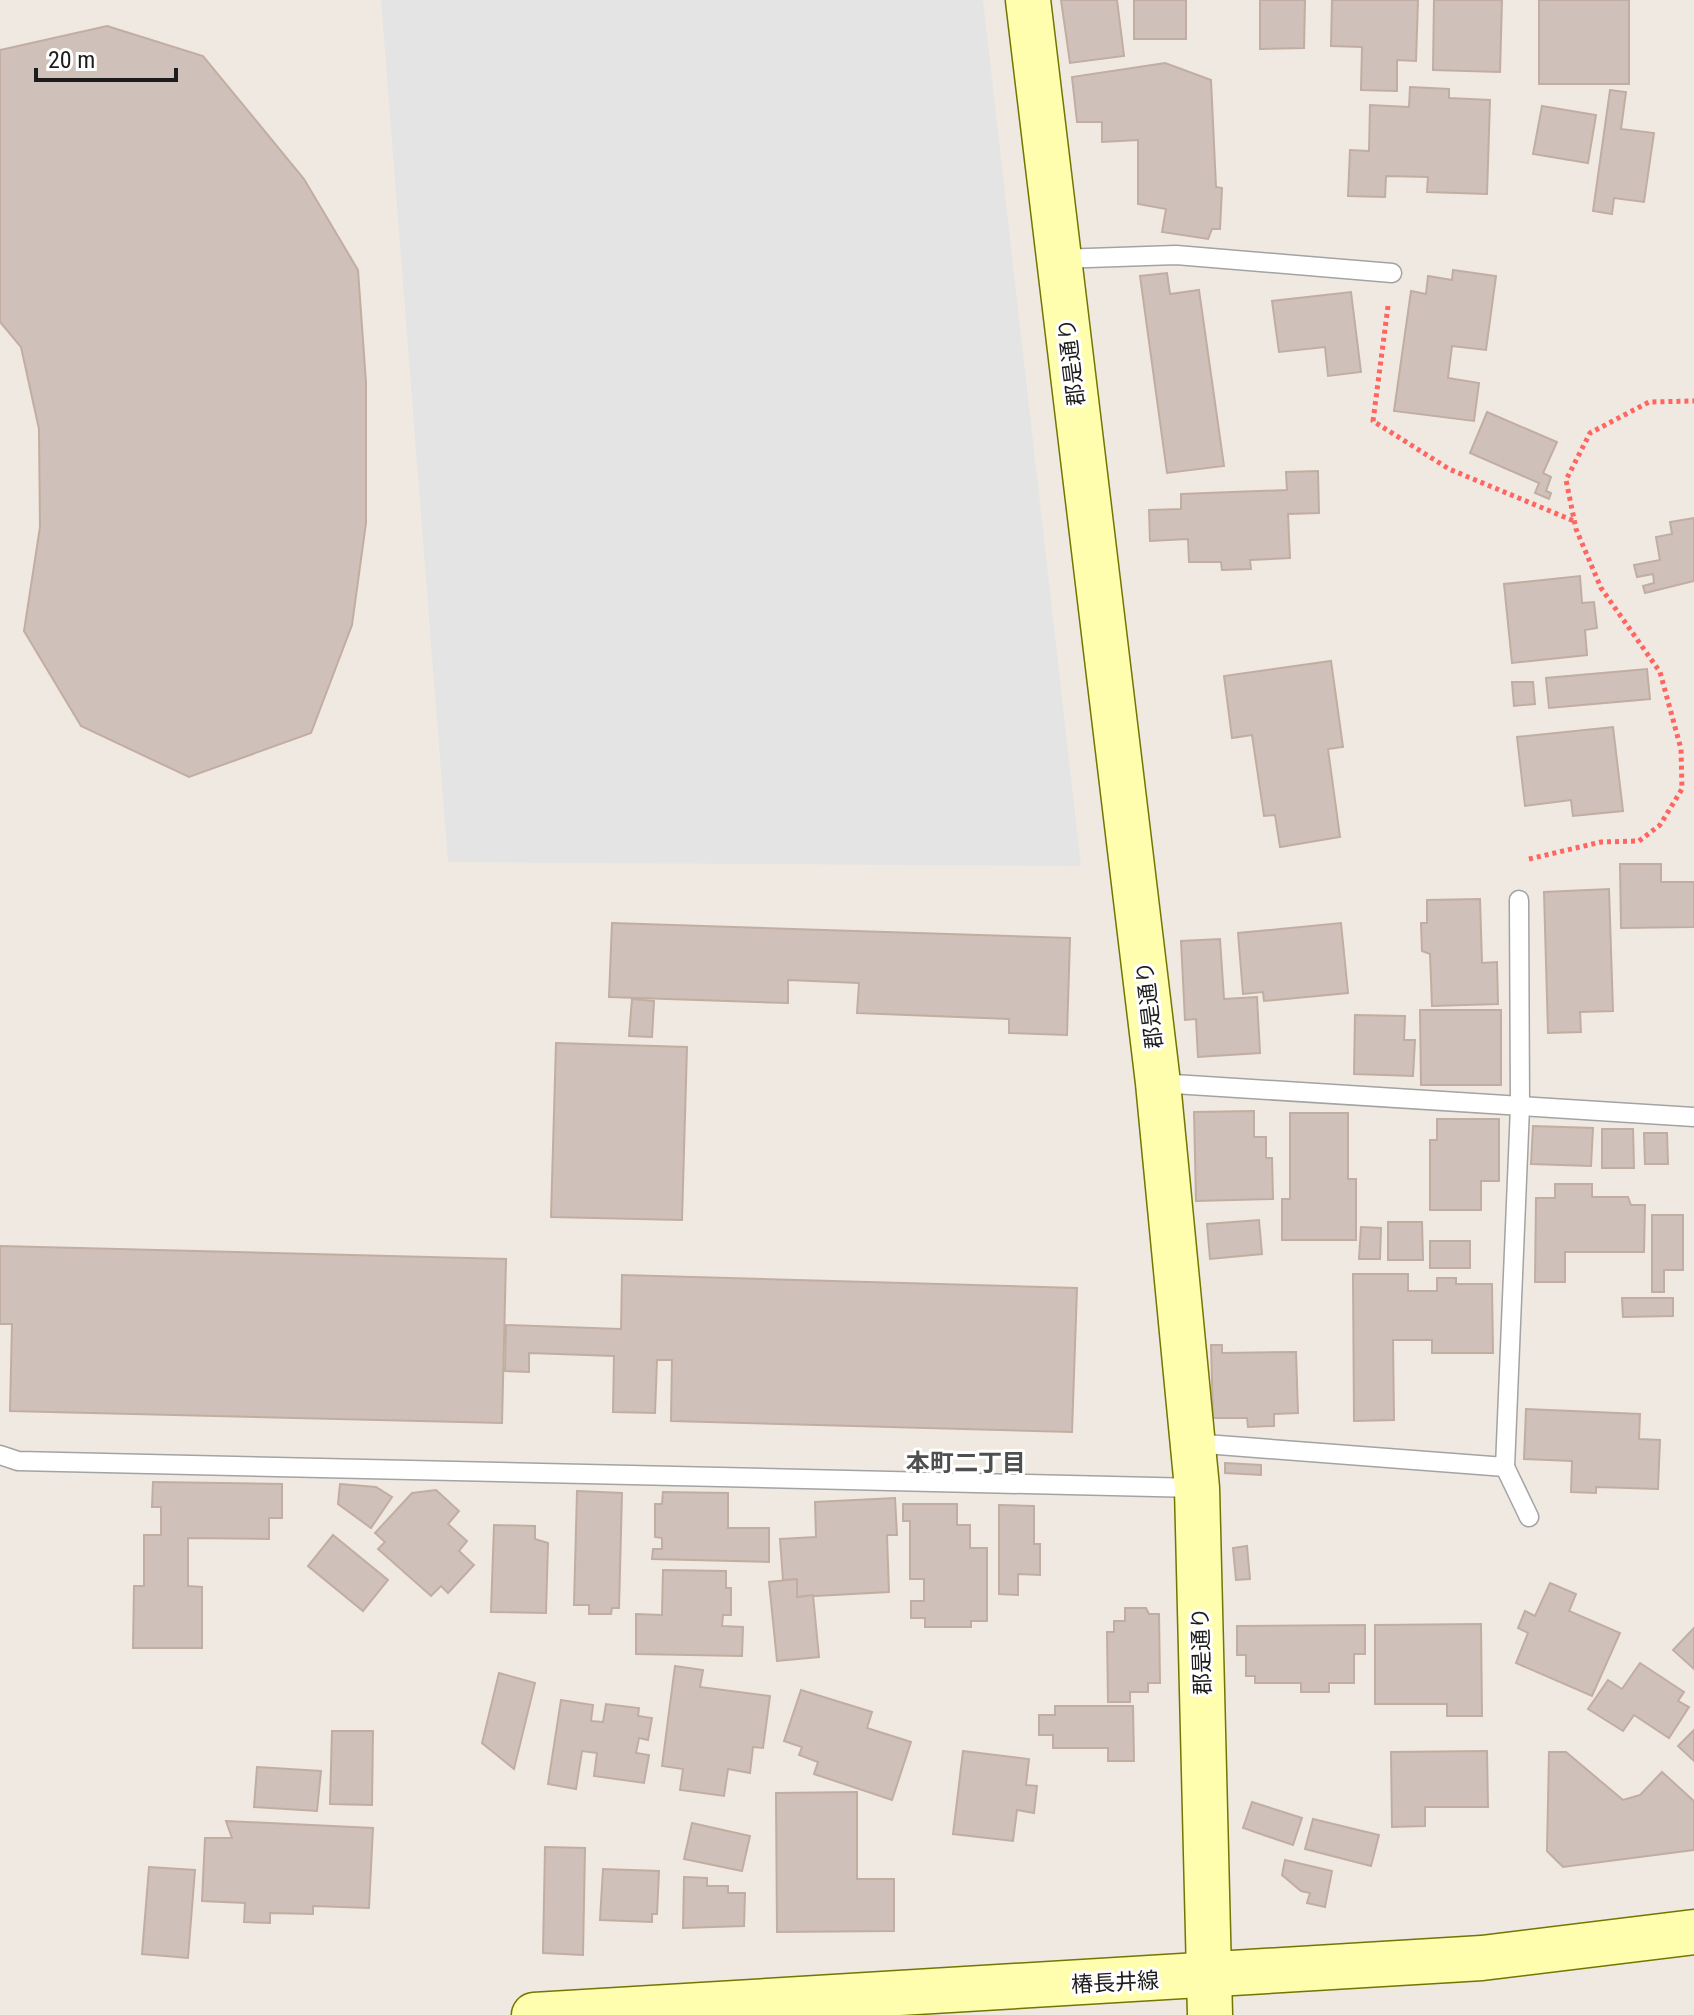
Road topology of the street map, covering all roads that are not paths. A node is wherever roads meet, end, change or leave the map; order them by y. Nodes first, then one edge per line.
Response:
1 (1028, 0) edge
2 (1059, 259) junction
3 (1392, 273) road end
4 (1519, 900) dead end
5 (1158, 1083) junction
6 (1520, 1107) junction
7 (1694, 1117) edge
8 (1192, 1443) junction
9 (0, 1455) edge
10 (1505, 1467) junction
11 (1197, 1488) junction
12 (1529, 1517) dead end
13 (1694, 1932) edge
14 (1210, 1996) edge
15 (534, 2015) edge

1 - 2 street, 郡是通り
2 - 3 lane
2 - 5 street, 郡是通り
4 - 6 lane
5 - 6 lane
5 - 8 street, 郡是通り
6 - 7 lane
6 - 10 lane
8 - 10 lane
8 - 11 street, 郡是通り
9 - 11 lane
10 - 12 lane
11 - 14 street, 郡是通り
13 - 14 street, 椿長井線
14 - 15 street, 椿長井線

